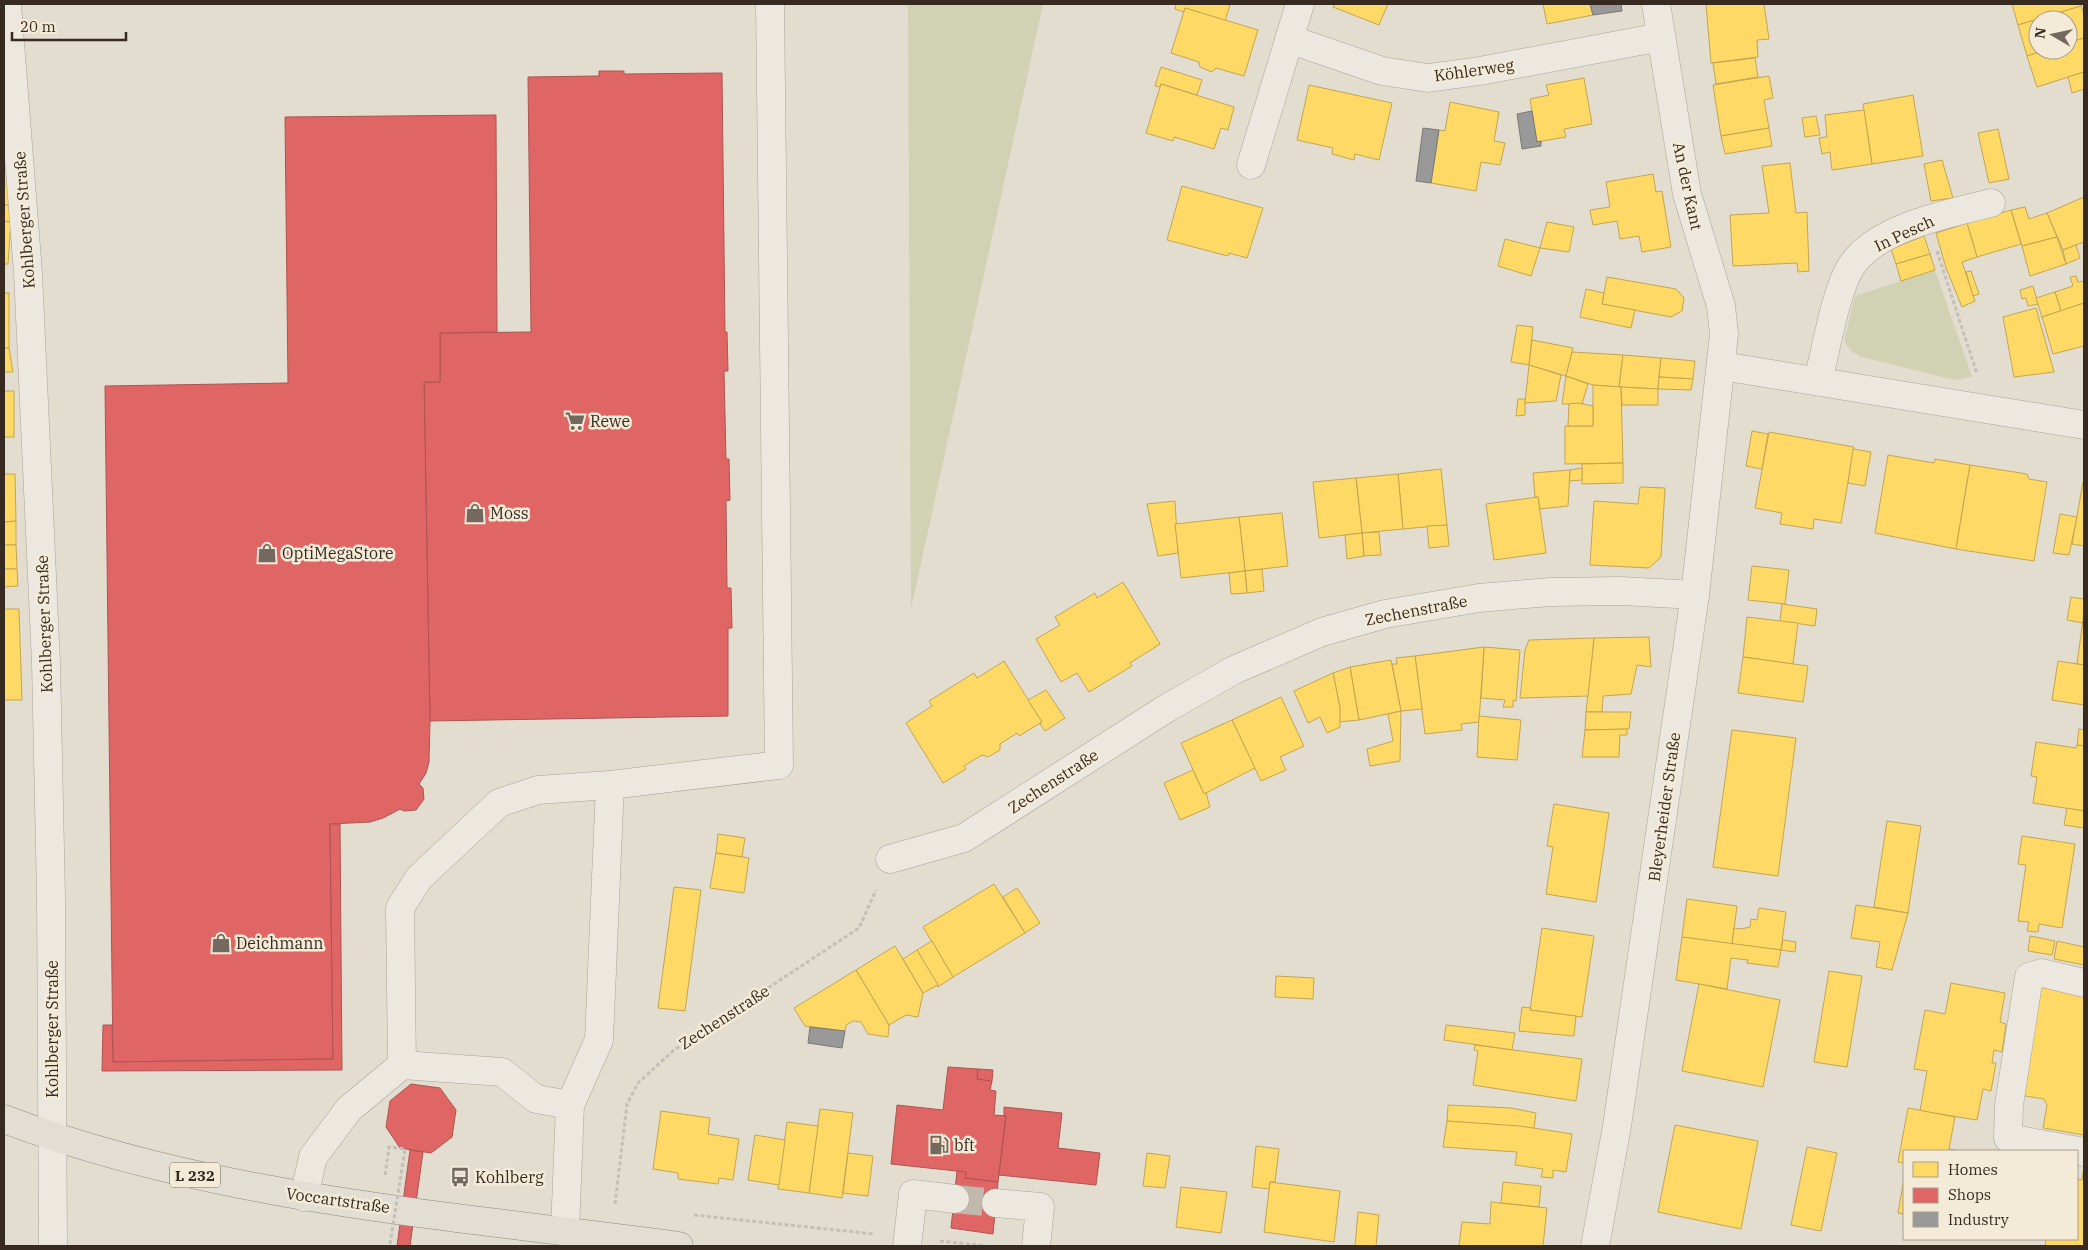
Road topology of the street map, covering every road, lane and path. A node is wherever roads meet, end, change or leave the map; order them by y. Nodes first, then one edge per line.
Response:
1 (7, 4) edge
2 (770, 4) edge
3 (1300, 4) edge
4 (1656, 4) edge
5 (1661, 37) junction
6 (1289, 39) junction
7 (1251, 165) dead end
8 (1992, 203) dead end
9 (1928, 220) junction
10 (1722, 366) junction
11 (1977, 374) dead end
12 (1818, 380) junction
13 (2084, 425) edge
14 (1696, 596) junction
15 (610, 785) junction
16 (890, 859) joint
17 (2084, 983) edge
18 (402, 1065) junction
19 (570, 1106) junction
20 (4, 1119) edge
21 (52, 1137) junction
22 (2073, 1150) edge
23 (304, 1197) junction
24 (955, 1199) tunnel mouth
25 (996, 1203) tunnel mouth
26 (379, 1207) junction
27 (624, 1207) dead end
28 (693, 1215) dead end
29 (565, 1231) junction
30 (907, 1242) edge
31 (390, 1244) dead end
32 (52, 1246) edge
33 (679, 1246) edge
34 (987, 1246) edge
35 (1036, 1246) edge
36 (1595, 1246) edge

1 - 21 street, Kohlberger Straße
2 - 15 street
3 - 6 street
4 - 5 street, An der Kant
5 - 6 street, Köhlerweg
5 - 10 street, An der Kant
6 - 7 street
8 - 9 street, In Pesch
9 - 11 path
9 - 12 street, In Pesch
10 - 12 street
10 - 14 street, Bleyerheider Straße
12 - 13 street
14 - 16 street, Zechenstraße
14 - 36 street, Bleyerheider Straße
15 - 18 street
15 - 19 street
16 - 27 path, Zechenstraße
17 - 22 street
18 - 19 street
18 - 23 street
19 - 29 street
20 - 21 main road, Voccartstraße / L 232
21 - 23 main road, Voccartstraße / L 232
21 - 32 street, Kohlberger Straße
23 - 26 main road, Voccartstraße / L 232
24 - 30 street
25 - 35 street
26 - 29 main road, Voccartstraße / L 232
26 - 31 path, bridge
28 - 30 path
29 - 33 main road, Voccartstraße / L 232
30 - 34 path

